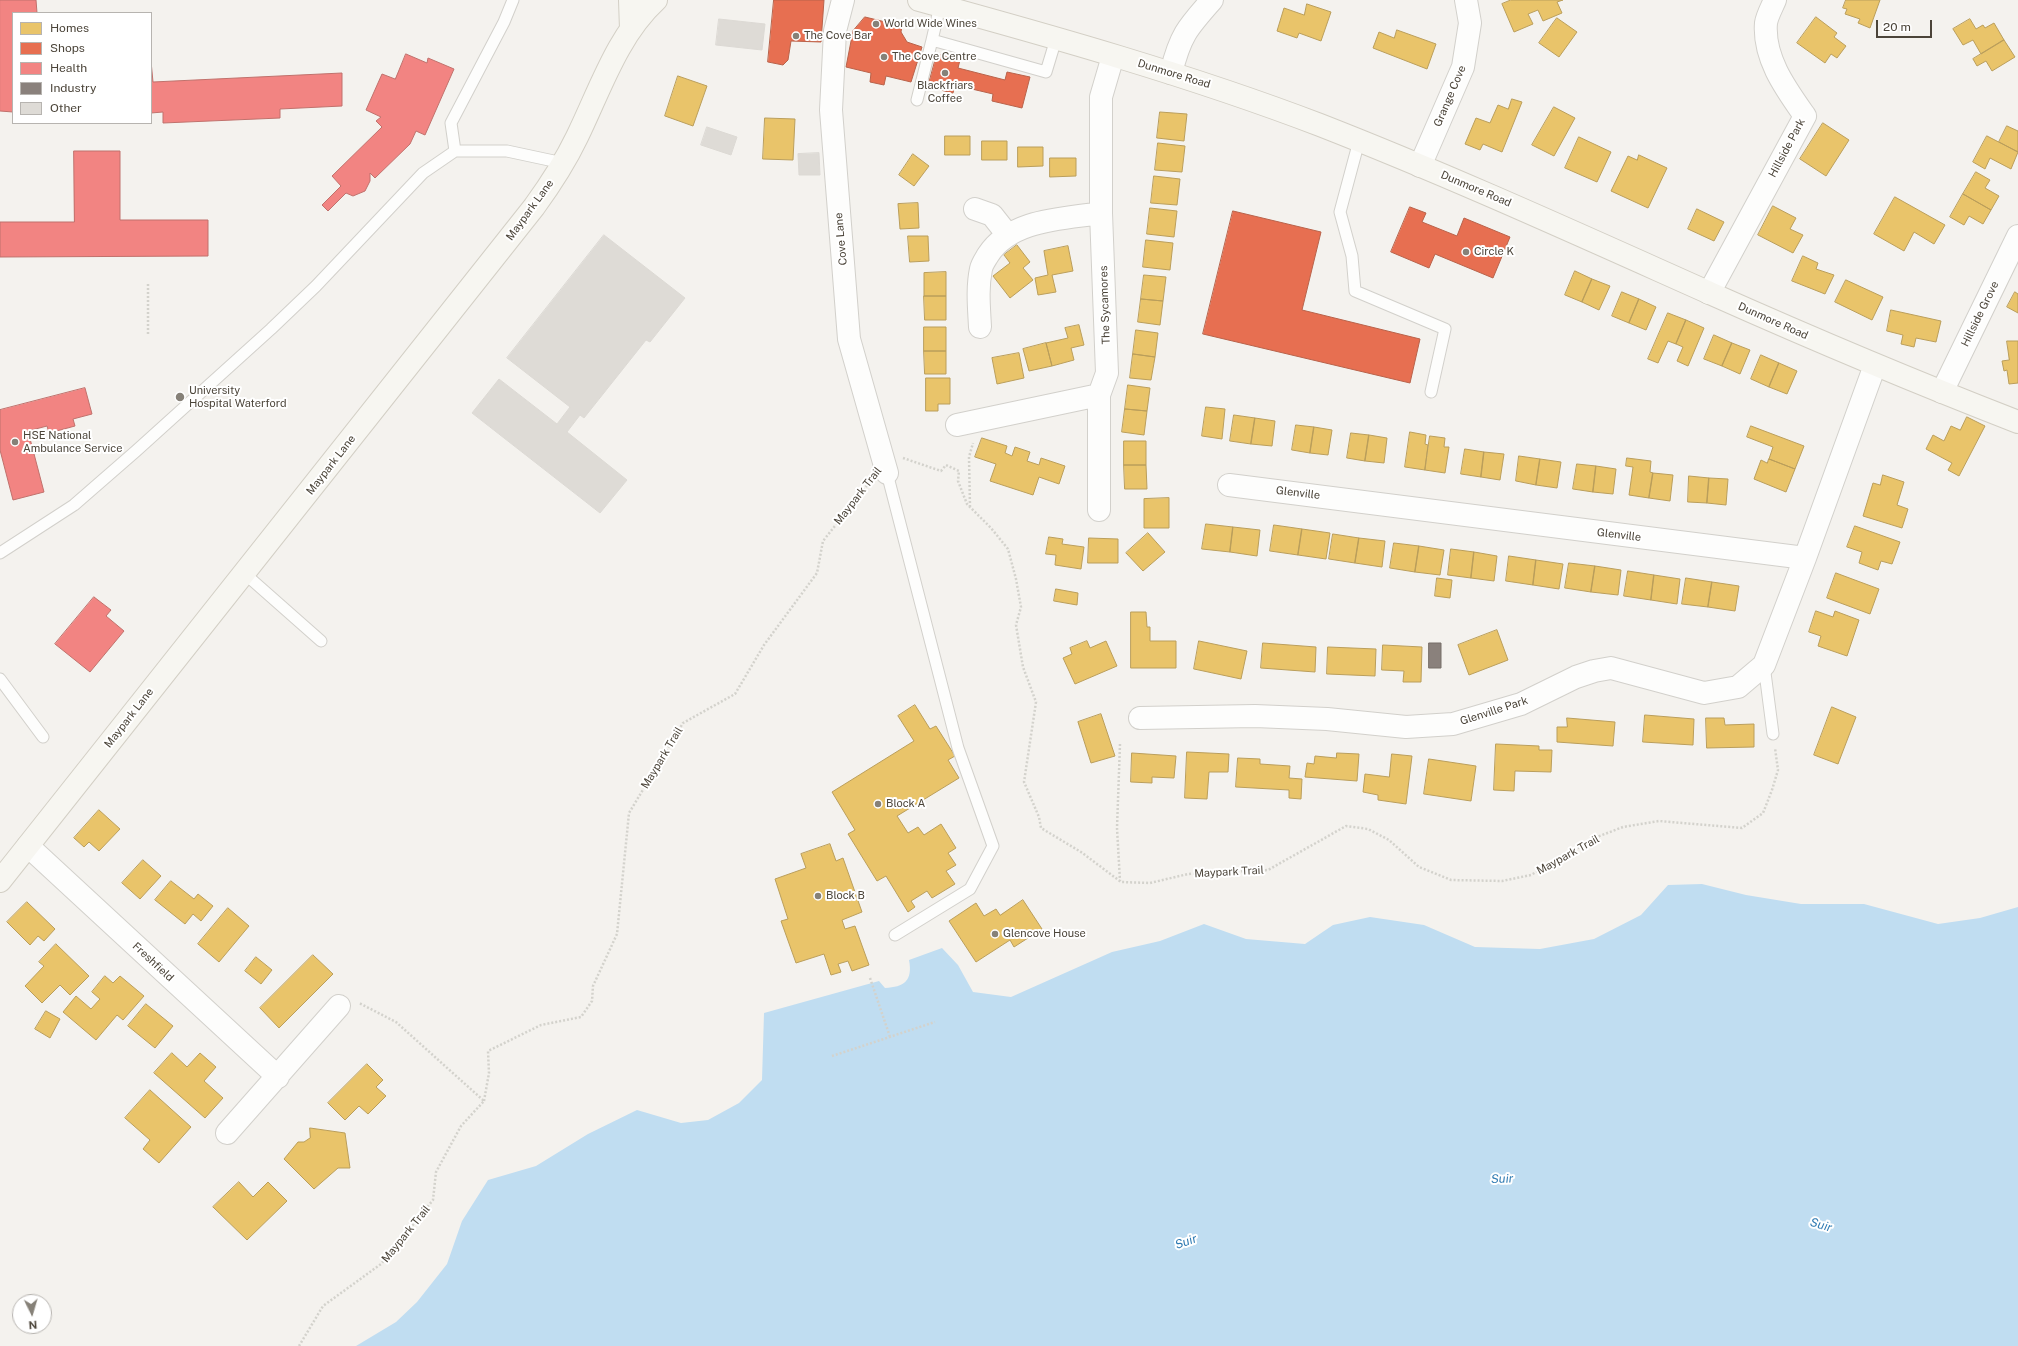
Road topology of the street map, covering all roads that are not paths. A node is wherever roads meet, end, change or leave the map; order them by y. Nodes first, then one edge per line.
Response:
1 (513, 0) edge
2 (630, 0) edge
3 (656, 0) edge
4 (843, 0) edge
5 (919, 0) edge
6 (1212, 0) edge
7 (1466, 0) edge
8 (1774, 0) edge
9 (940, 6) junction
10 (631, 29) junction
11 (1056, 39) junction
12 (932, 40) junction
13 (1113, 56) junction
14 (1171, 73) junction
15 (917, 100) dead end
16 (1358, 141) junction
17 (455, 151) junction
18 (563, 163) junction
19 (1420, 166) junction
20 (975, 209) dead end
21 (1102, 214) junction
22 (1007, 234) junction
23 (2018, 236) edge
24 (1709, 293) junction
25 (980, 327) dead end
26 (1875, 365) junction
27 (1431, 392) dead end
28 (1942, 392) junction
29 (1099, 395) junction
30 (2018, 422) edge
31 (957, 426) dead end
32 (886, 468) joint
33 (1229, 484) dead end
34 (1099, 510) dead end
35 (0, 553) edge
36 (1805, 558) junction
37 (244, 574) junction
38 (321, 641) dead end
39 (1764, 665) junction
40 (0, 678) edge
41 (1140, 718) dead end
42 (1774, 734) road end
43 (43, 737) dead end
44 (28, 846) junction
45 (0, 881) edge
46 (895, 935) dead end
47 (339, 1006) road end
48 (278, 1077) junction
49 (227, 1133) dead end

1 - 17 lane
2 - 10 main road
3 - 10 main road, Maypark Lane
4 - 32 street, Cove Lane
5 - 9 main road, Dunmore Road
6 - 14 street
7 - 19 street, Grange Cove
8 - 24 street, Hillside Park
9 - 11 main road, Dunmore Road
9 - 12 lane
10 - 18 main road, Maypark Lane
11 - 12 lane
11 - 13 main road, Dunmore Road
12 - 15 lane
13 - 14 main road, Dunmore Road
13 - 21 street, The Sycamores
14 - 16 main road, Dunmore Road
16 - 19 main road, Dunmore Road
16 - 27 lane
17 - 18 lane
17 - 35 lane
18 - 37 main road, Maypark Lane
19 - 24 main road, Dunmore Road
20 - 22 street
21 - 22 street
21 - 29 street, The Sycamores
22 - 25 street
23 - 28 street, Hillside Grove
24 - 26 main road, Dunmore Road
26 - 28 main road, Dunmore Road
26 - 36 street
28 - 30 main road, Dunmore Road
29 - 31 street
29 - 34 street, The Sycamores
32 - 46 lane
33 - 36 street, Glenville
36 - 39 street, Glenville Park
37 - 38 lane
37 - 44 main road, Maypark Lane
39 - 41 street, Glenville Park
39 - 42 lane
40 - 43 lane
44 - 45 main road, Maypark Lane
44 - 48 street, Freshfield
47 - 48 street
48 - 49 street

